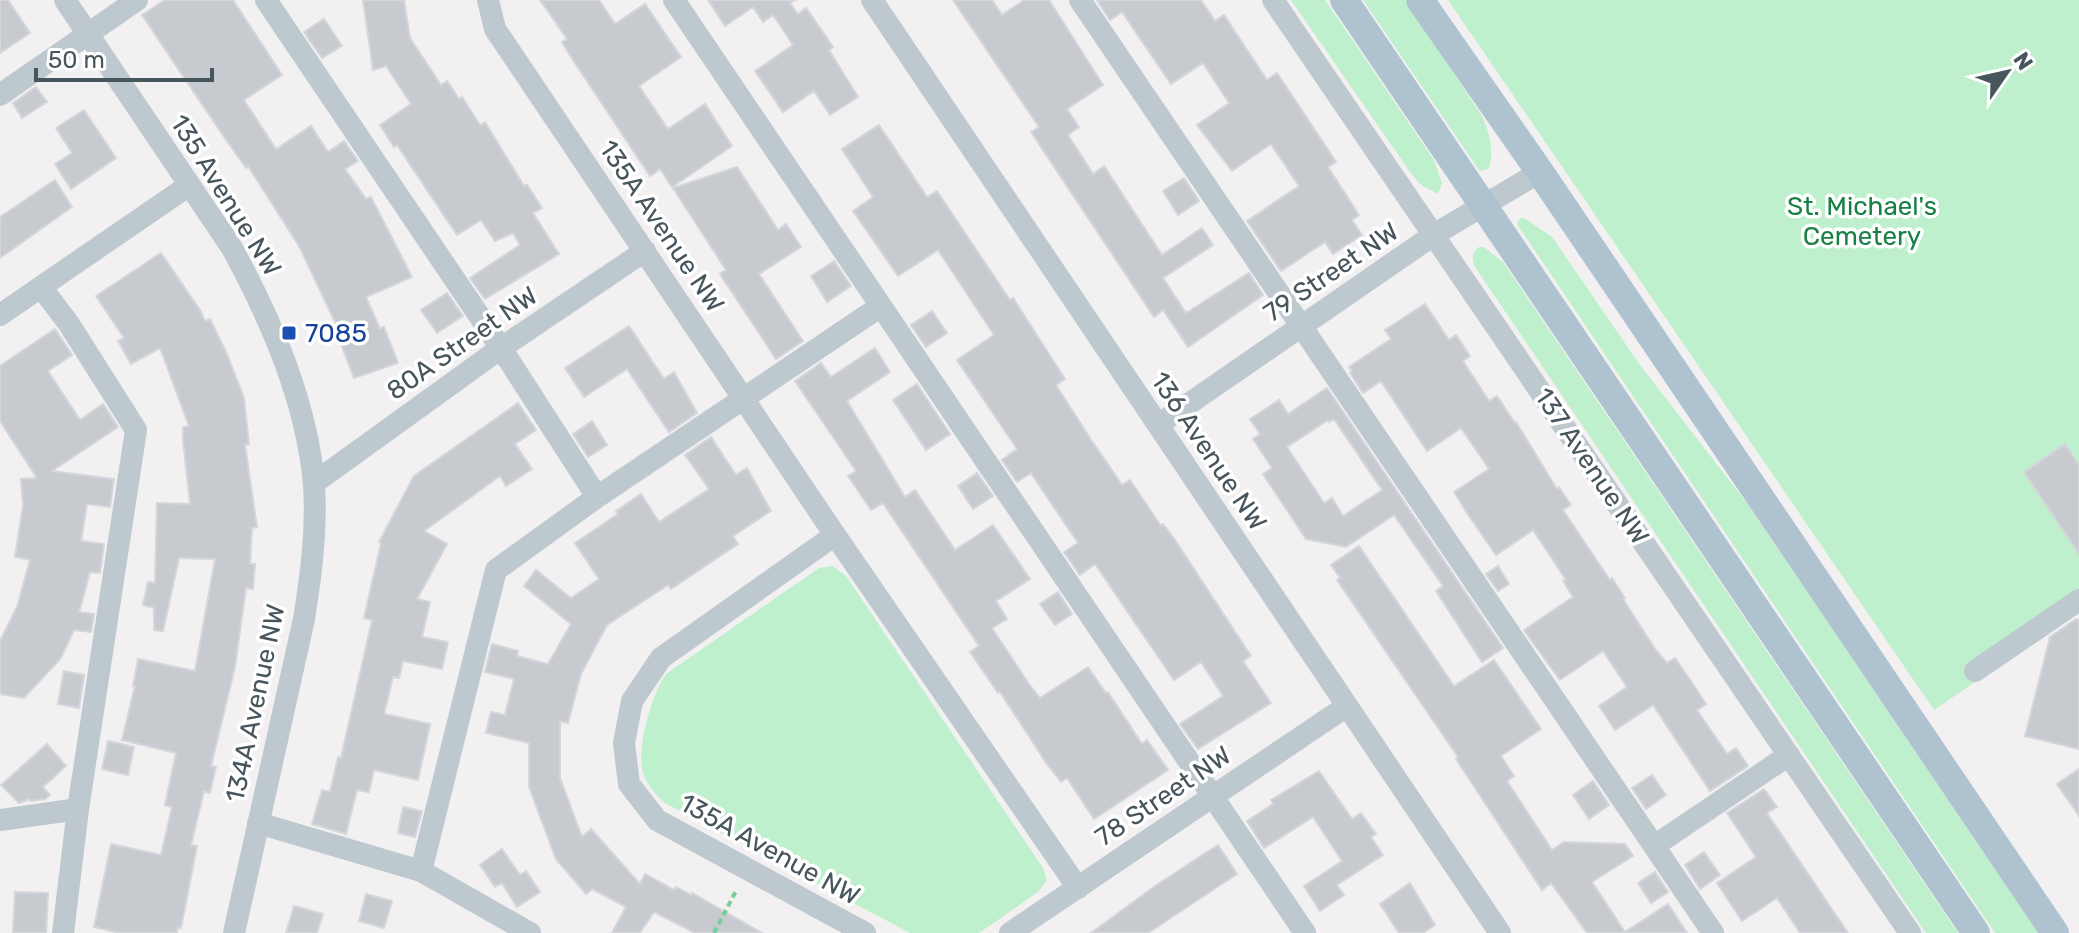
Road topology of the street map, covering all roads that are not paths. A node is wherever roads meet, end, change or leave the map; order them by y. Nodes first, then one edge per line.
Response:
1 (65, 0) edge
2 (137, 0) edge
3 (266, 0) edge
4 (488, 0) edge
5 (674, 0) edge
6 (872, 0) edge
7 (1080, 0) edge
8 (1273, 0) edge
9 (1344, 0) edge
10 (1420, 0) edge
11 (88, 34) junction
12 (0, 95) edge
13 (1540, 172) junction
14 (188, 186) junction
15 (1484, 207) junction
16 (1435, 234) junction
17 (645, 251) junction
18 (41, 287) junction
19 (881, 306) junction
20 (0, 315) edge
21 (1302, 325) junction
22 (501, 348) junction
23 (744, 397) junction
24 (1158, 425) junction
25 (314, 483) junction
26 (597, 497) junction
27 (835, 535) junction
28 (2079, 600) edge
29 (1975, 671) dead end
30 (1347, 706) junction
31 (1789, 755) junction
32 (1213, 796) junction
33 (78, 809) junction
34 (0, 820) edge
35 (258, 823) junction
36 (1654, 846) junction
37 (421, 871) junction
38 (1078, 888) junction
39 (1304, 932) edge
40 (63, 933) edge
41 (234, 933) edge
42 (530, 933) edge
43 (865, 933) edge
44 (1010, 933) edge
45 (1500, 933) edge
46 (1713, 933) edge
47 (1910, 933) edge
48 (1976, 933) edge
49 (2055, 933) edge

1 - 11 street, 135 Avenue NW
2 - 11 street
3 - 22 street
4 - 17 street, 135A Avenue NW
5 - 19 street
6 - 24 street, 136 Avenue NW
7 - 21 street
8 - 16 street, 137 Avenue NW
9 - 15 main road
10 - 13 main road
11 - 12 street
11 - 14 street, 135 Avenue NW
13 - 15 street, 79 Street NW
13 - 49 main road
14 - 18 street
14 - 25 street, 135 Avenue NW
15 - 16 street, 79 Street NW
15 - 48 main road
16 - 21 street, 79 Street NW
16 - 31 street, 137 Avenue NW
17 - 22 street, 80A Street NW
17 - 23 street, 135A Avenue NW
18 - 20 street
18 - 33 street
19 - 23 street
19 - 32 street
21 - 24 street, 79 Street NW
21 - 36 street
22 - 25 street, 80A Street NW
22 - 26 street
23 - 26 street
23 - 27 street, 135A Avenue NW
24 - 30 street, 136 Avenue NW
25 - 35 street, 134A Avenue NW
26 - 37 street
27 - 38 street, 135A Avenue NW
27 - 43 street, 135A Avenue NW
28 - 29 street
30 - 32 street, 78 Street NW
30 - 45 street, 136 Avenue NW
31 - 36 street
31 - 47 street, 137 Avenue NW
32 - 38 street, 78 Street NW
32 - 39 street
33 - 34 street
33 - 40 street
35 - 37 street
35 - 41 street, 134A Avenue NW
36 - 46 street
37 - 42 street
38 - 44 street, 78 Street NW

